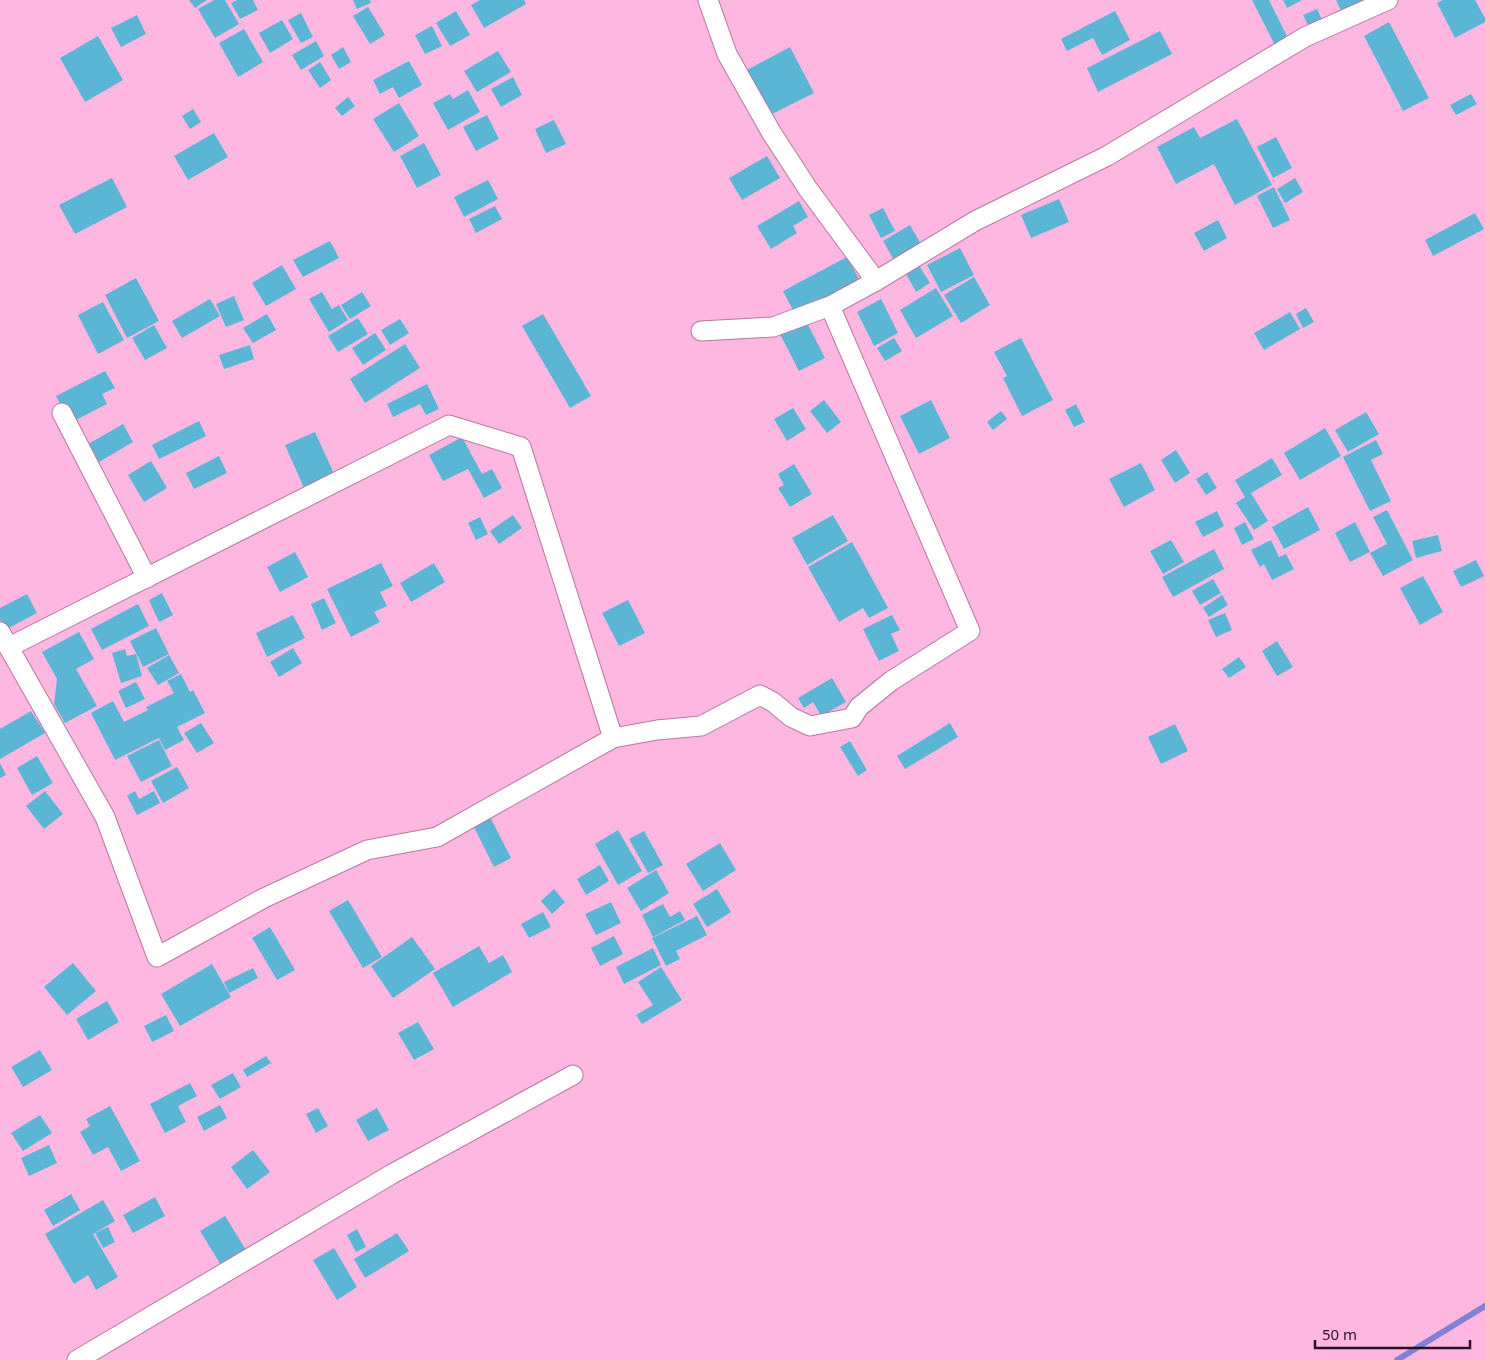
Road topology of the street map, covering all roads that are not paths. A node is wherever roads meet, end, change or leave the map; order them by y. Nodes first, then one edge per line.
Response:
1 (708, 0) edge
2 (1388, 0) edge
3 (876, 281) junction
4 (830, 306) junction
5 (701, 330) dead end
6 (62, 413) dead end
7 (147, 578) junction
8 (4, 639) edge
9 (613, 738) junction
10 (573, 1075) dead end
11 (77, 1360) edge

1 - 3 street
2 - 3 street
3 - 4 street
4 - 5 street
4 - 9 street
6 - 7 street
7 - 8 street
7 - 9 street
8 - 9 street
10 - 11 street

